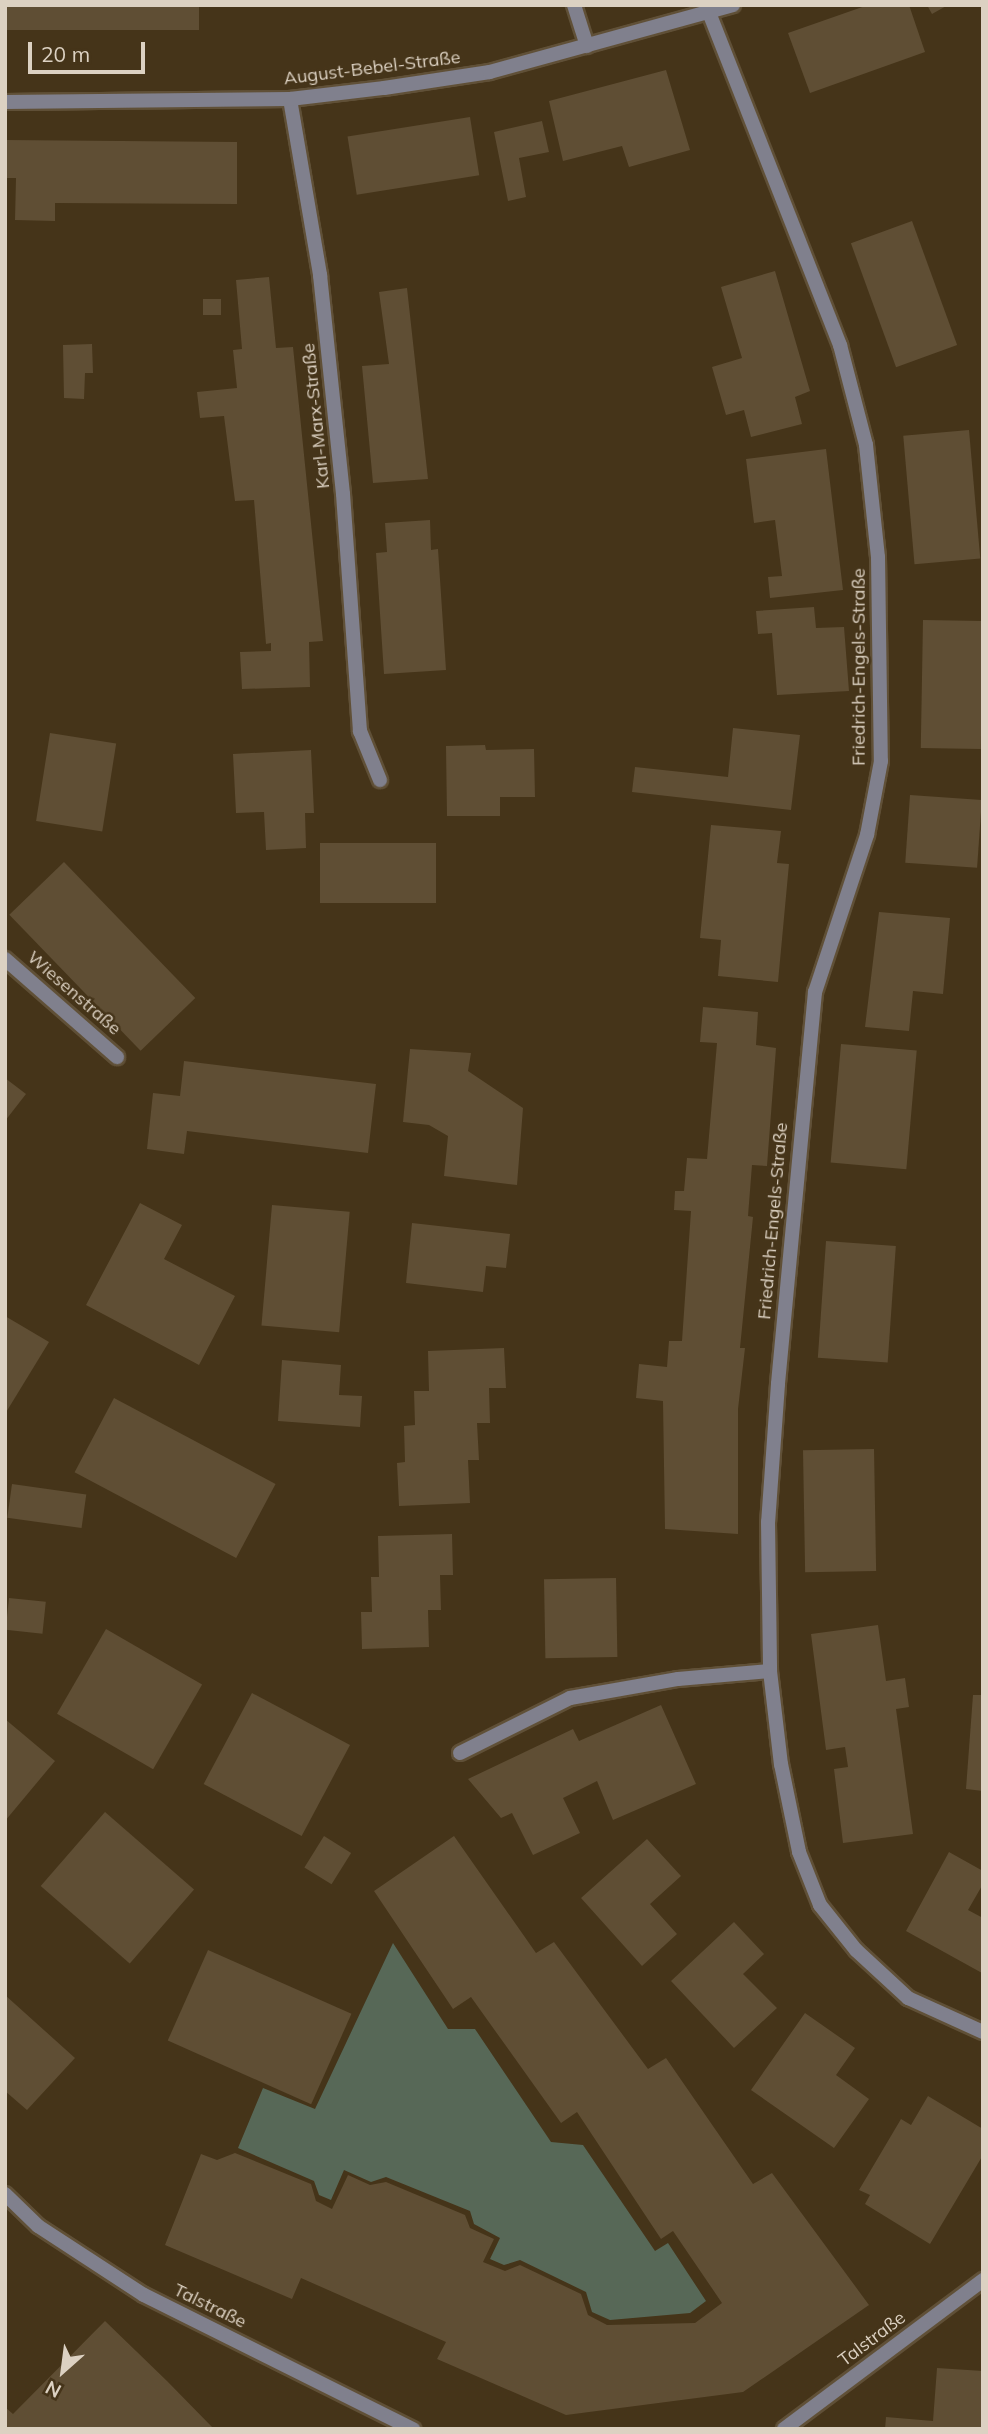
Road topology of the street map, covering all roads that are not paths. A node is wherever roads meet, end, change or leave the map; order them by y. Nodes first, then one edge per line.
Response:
1 (574, 5) edge
2 (733, 5) edge
3 (710, 15) junction
4 (587, 46) junction
5 (290, 99) junction
6 (5, 102) edge
7 (380, 780) dead end
8 (5, 959) edge
9 (117, 1057) dead end
10 (771, 1671) junction
11 (460, 1753) dead end
12 (983, 2032) edge
13 (5, 2194) edge
14 (983, 2280) edge
15 (413, 2429) edge
16 (784, 2429) edge

1 - 4 street
2 - 3 street, August-Bebel-Straße
3 - 4 street, August-Bebel-Straße
3 - 10 street, Friedrich-Engels-Straße
4 - 5 street, August-Bebel-Straße
5 - 6 street, August-Bebel-Straße
5 - 7 street, Karl-Marx-Straße
8 - 9 street, Wiesenstraße
10 - 11 street
10 - 12 street, Friedrich-Engels-Straße
13 - 15 street, Talstraße
14 - 16 street, Talstraße

